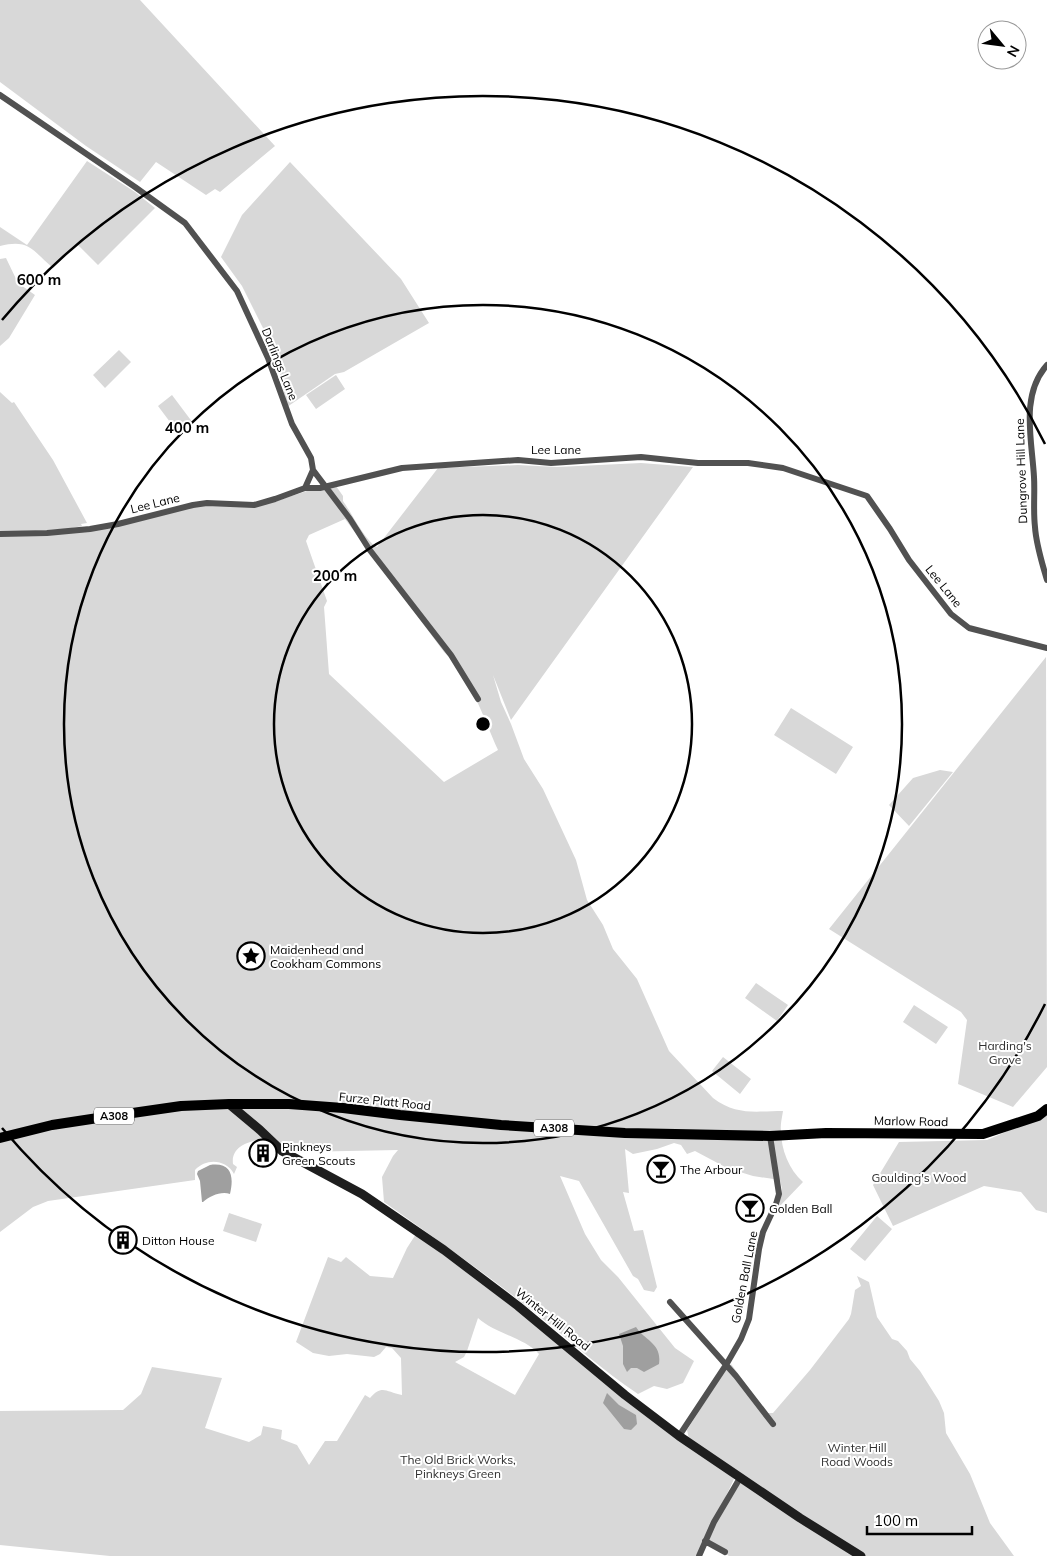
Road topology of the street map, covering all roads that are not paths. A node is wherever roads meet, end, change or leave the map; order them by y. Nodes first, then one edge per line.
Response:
1 (0, 96) edge
2 (1047, 365) edge
3 (313, 470) junction
4 (326, 486) junction
5 (305, 488) junction
6 (0, 534) edge
7 (1047, 580) edge
8 (1047, 648) edge
9 (478, 699) dead end
10 (229, 1104) junction
11 (1047, 1109) edge
12 (770, 1136) junction
13 (0, 1138) edge
14 (670, 1302) dead end
15 (726, 1365) junction
16 (772, 1424) dead end
17 (680, 1436) junction
18 (740, 1478) junction
19 (706, 1541) junction
20 (725, 1552) dead end
21 (699, 1556) edge
22 (861, 1556) edge

1 - 3 street, Darlings Lane
2 - 7 street, Dungrove Hill Lane
3 - 4 street, Darlings Lane
3 - 5 street
4 - 5 street, Lee Lane
4 - 8 street, Lee Lane
4 - 9 street, Darlings Lane
5 - 6 street, Lee Lane
10 - 12 main road, Furze Platt Road / A308
10 - 13 main road, Furze Platt Road / A308
10 - 17 street, Winter Hill Road
11 - 12 main road, Marlow Road / A308
12 - 15 street, Golden Ball Lane
14 - 15 street
15 - 16 street
15 - 17 street, Golden Ball Lane
17 - 18 street, Winter Hill Road
18 - 19 street
18 - 22 street, Winter Hill Road
19 - 20 street
19 - 21 street

